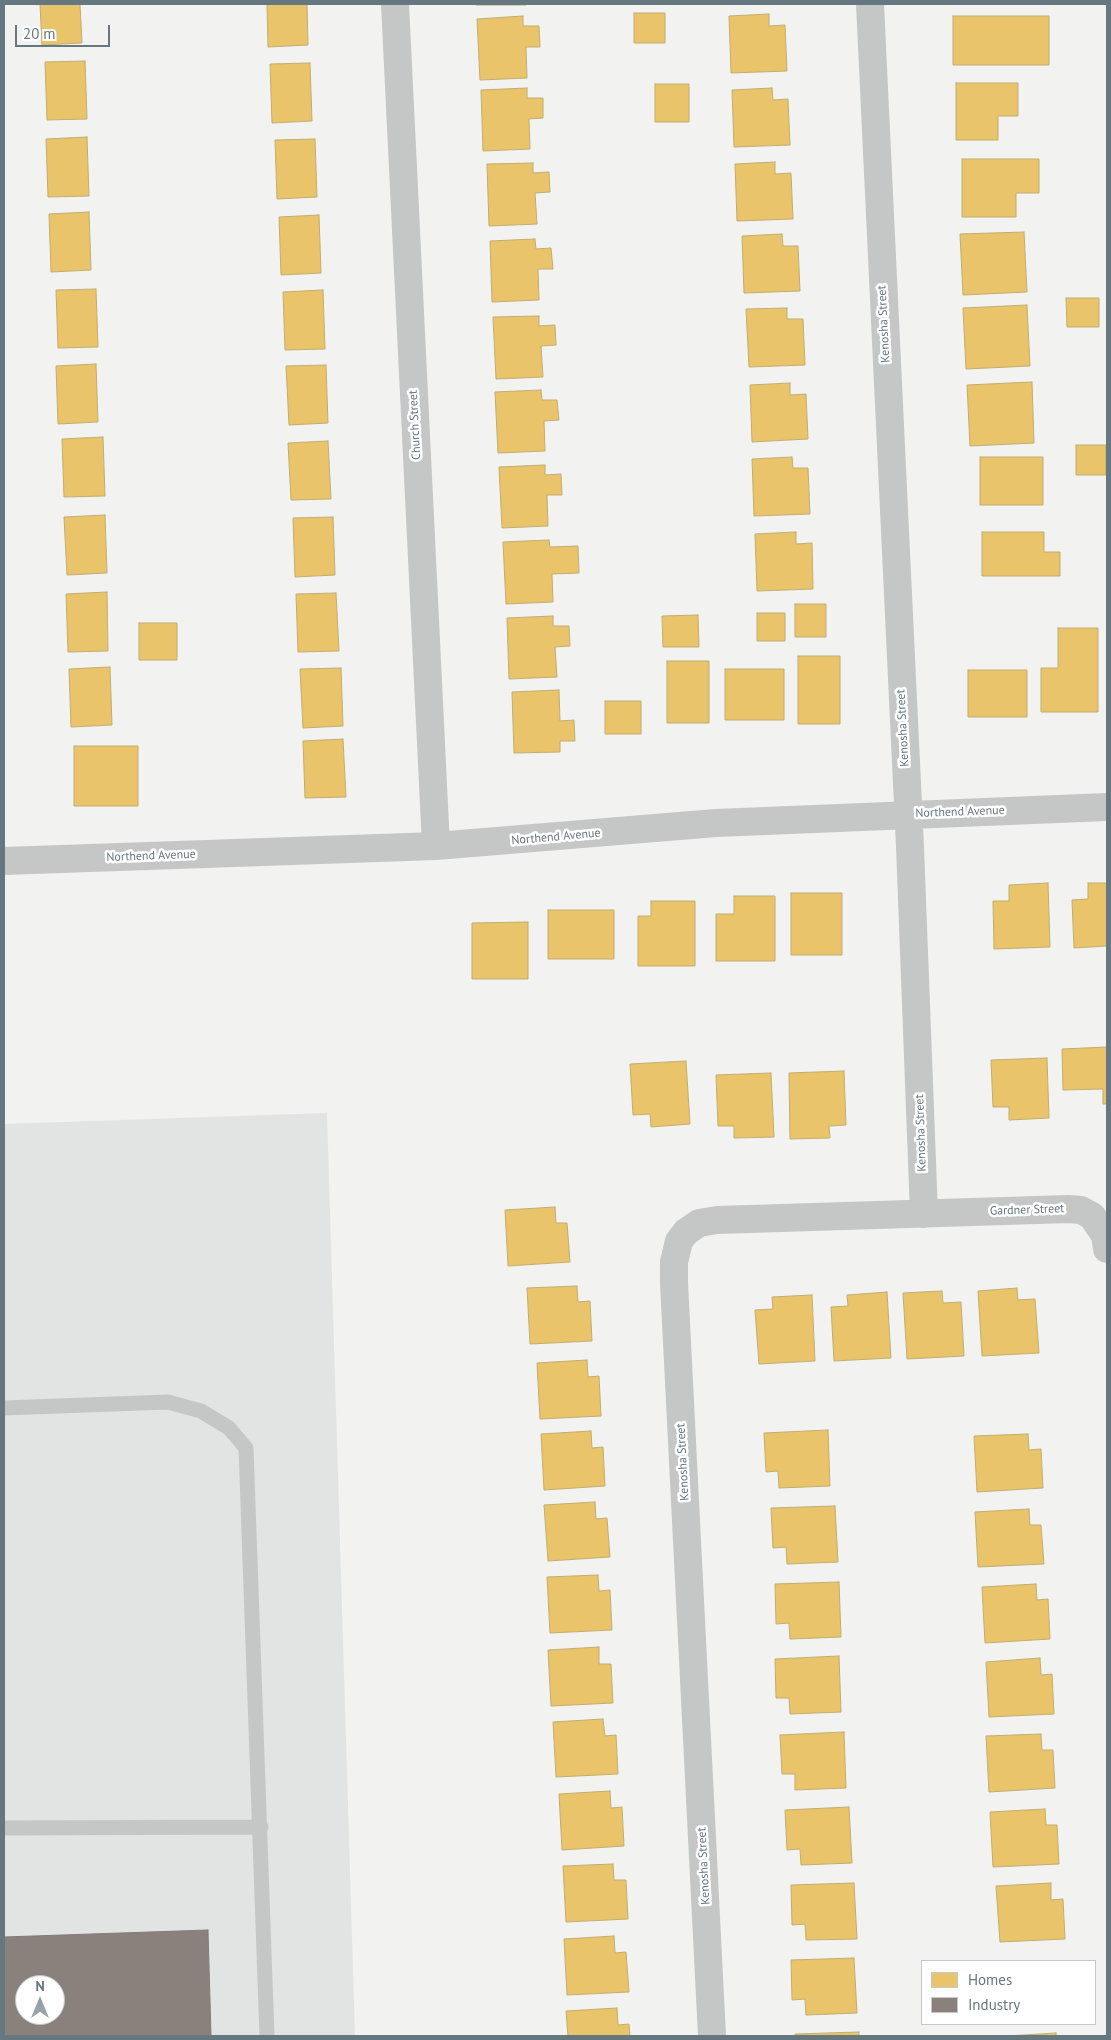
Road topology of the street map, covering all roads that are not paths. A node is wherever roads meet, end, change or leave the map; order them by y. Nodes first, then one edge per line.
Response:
1 (395, 4) edge
2 (870, 4) edge
3 (1107, 806) edge
4 (908, 814) junction
5 (436, 846) junction
6 (4, 862) edge
7 (924, 1214) junction
8 (1107, 1249) edge
9 (4, 1408) edge
10 (261, 1827) junction
11 (4, 1828) edge
12 (267, 2036) edge
13 (712, 2036) edge

1 - 5 street, Church Street
2 - 4 street, Kenosha Street
3 - 4 street, Northend Avenue
4 - 5 street, Northend Avenue
4 - 7 street, Kenosha Street
5 - 6 street, Northend Avenue
7 - 8 street, Gardner Street
7 - 13 street, Kenosha Street
9 - 10 lane
10 - 11 lane
10 - 12 lane

